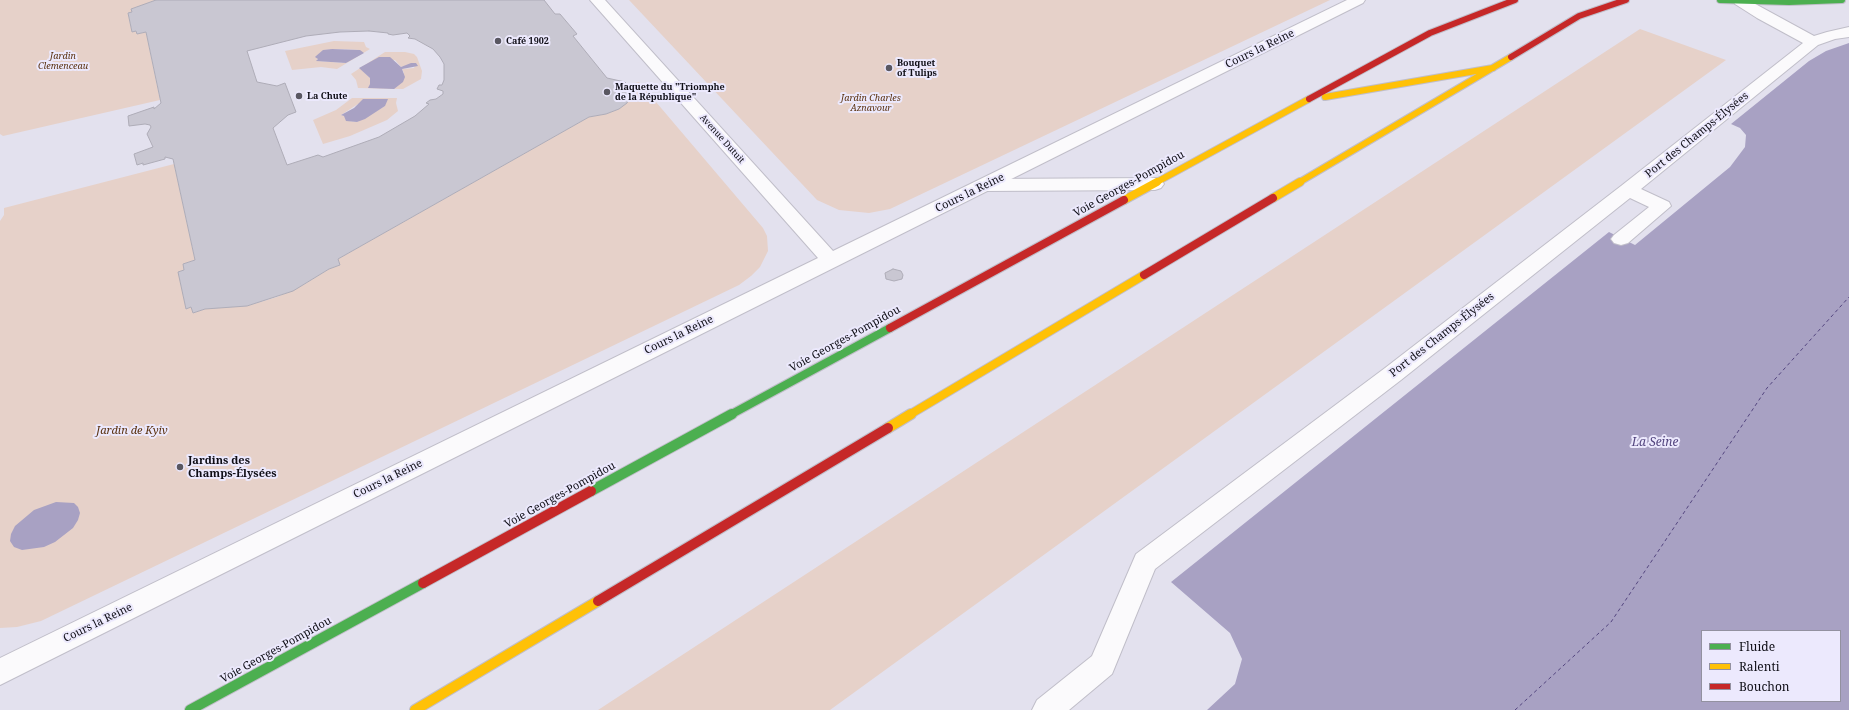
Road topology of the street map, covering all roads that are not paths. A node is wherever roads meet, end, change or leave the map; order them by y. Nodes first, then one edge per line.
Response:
1 (597, 0) edge
2 (1358, 0) edge
3 (1515, 0) edge
4 (1626, 0) edge
5 (1720, 0) edge
6 (1842, 0) edge
7 (1740, 1) junction
8 (1453, 14) dead end
9 (1849, 32) edge
10 (1430, 33) junction
11 (1813, 42) junction
12 (1493, 68) junction
13 (1308, 100) junction
14 (1155, 184) junction
15 (986, 185) junction
16 (1628, 190) junction
17 (1621, 239) dead end
18 (830, 260) junction
19 (0, 672) edge
20 (190, 710) edge
21 (415, 710) edge
22 (1046, 710) edge

1 - 18 street, Avenue Dutuit
2 - 15 street, Cours la Reine
3 - 10 main road, Voie Georges-Pompidou
4 - 12 main road
5 - 7 main road
6 - 7 main road
7 - 11 street
8 - 10 main road
9 - 11 street, Port des Champs-Élysées
10 - 13 main road, Voie Georges-Pompidou
11 - 16 street, Port des Champs-Élysées
12 - 13 main road
12 - 21 main road
13 - 14 main road, Voie Georges-Pompidou
14 - 15 street
14 - 20 main road, Voie Georges-Pompidou
15 - 18 street, Cours la Reine
16 - 17 street
16 - 22 street, Port des Champs-Élysées
18 - 19 street, Cours la Reine

